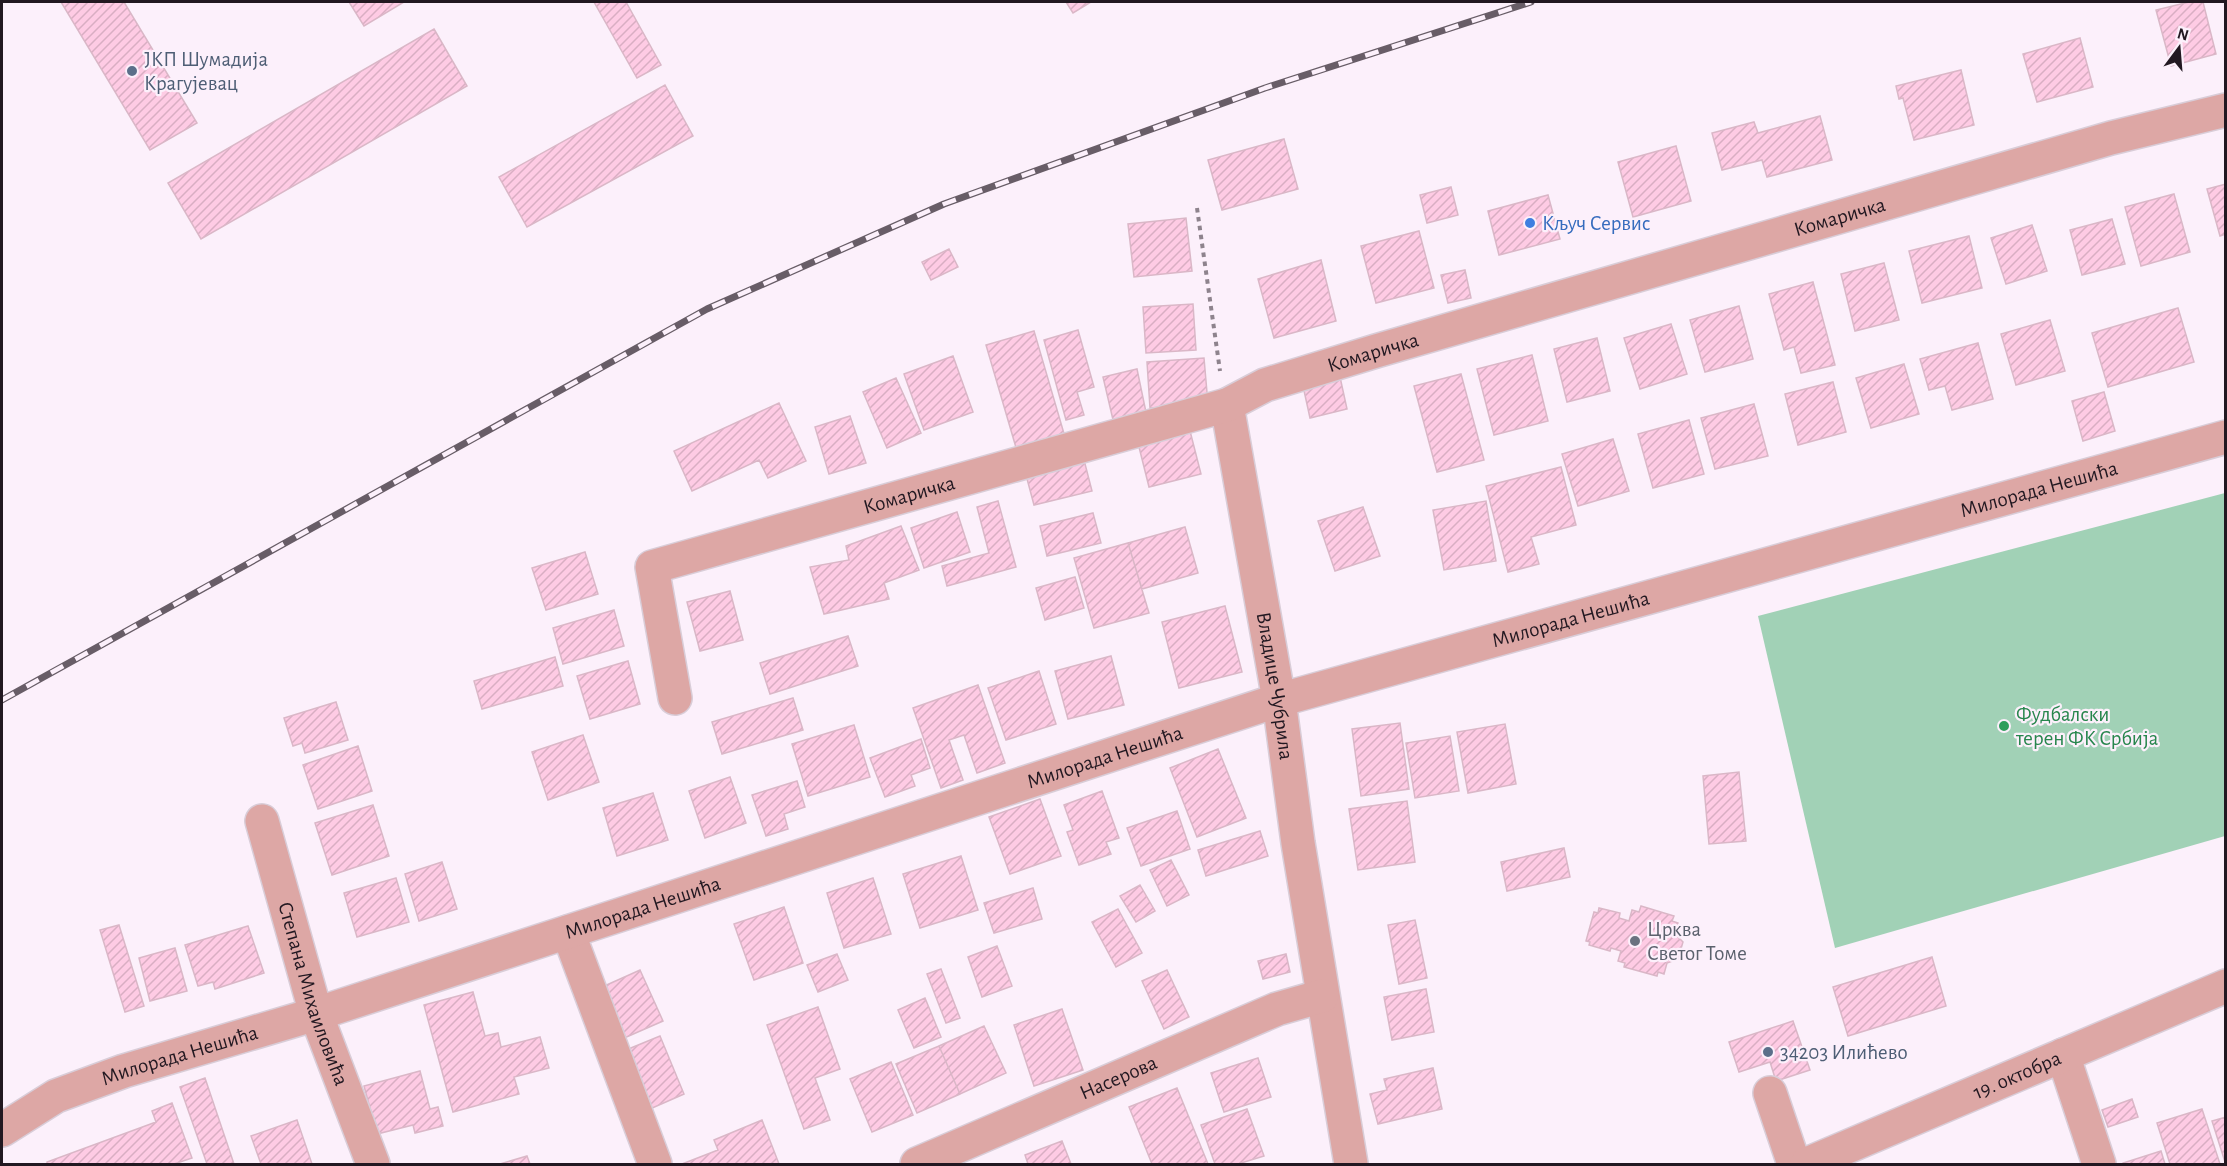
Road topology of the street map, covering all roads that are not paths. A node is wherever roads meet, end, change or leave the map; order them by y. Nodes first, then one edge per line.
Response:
1 (2226, 110) edge
2 (1227, 405) junction
3 (2226, 437) edge
4 (675, 698) dead end
5 (1279, 700) junction
6 (262, 821) dead end
7 (568, 932) junction
8 (2226, 986) edge
9 (1322, 996) junction
10 (316, 1014) junction
11 (2063, 1055) junction
12 (1770, 1093) dead end
13 (2, 1130) edge
14 (373, 1164) edge
15 (656, 1164) edge
16 (916, 1164) edge
17 (1351, 1164) edge
18 (1794, 1164) edge
19 (1807, 1164) edge
20 (2099, 1164) edge

1 - 2 street, Комаричка
2 - 4 street, Комаричка
2 - 5 street, Владице Чубрила
3 - 5 street, Милорада Нешића
5 - 7 street, Милорада Нешића
5 - 9 street, Владице Чубрила
6 - 10 street, Степана Михаиловића
7 - 10 street, Милорада Нешића
7 - 15 street
8 - 11 street, 19. октобра
9 - 16 street, Насерова
9 - 17 street, Владице Чубрила
10 - 13 street, Милорада Нешића
10 - 14 street, Степана Михаиловића
11 - 19 street, 19. октобра
11 - 20 street
12 - 18 street

